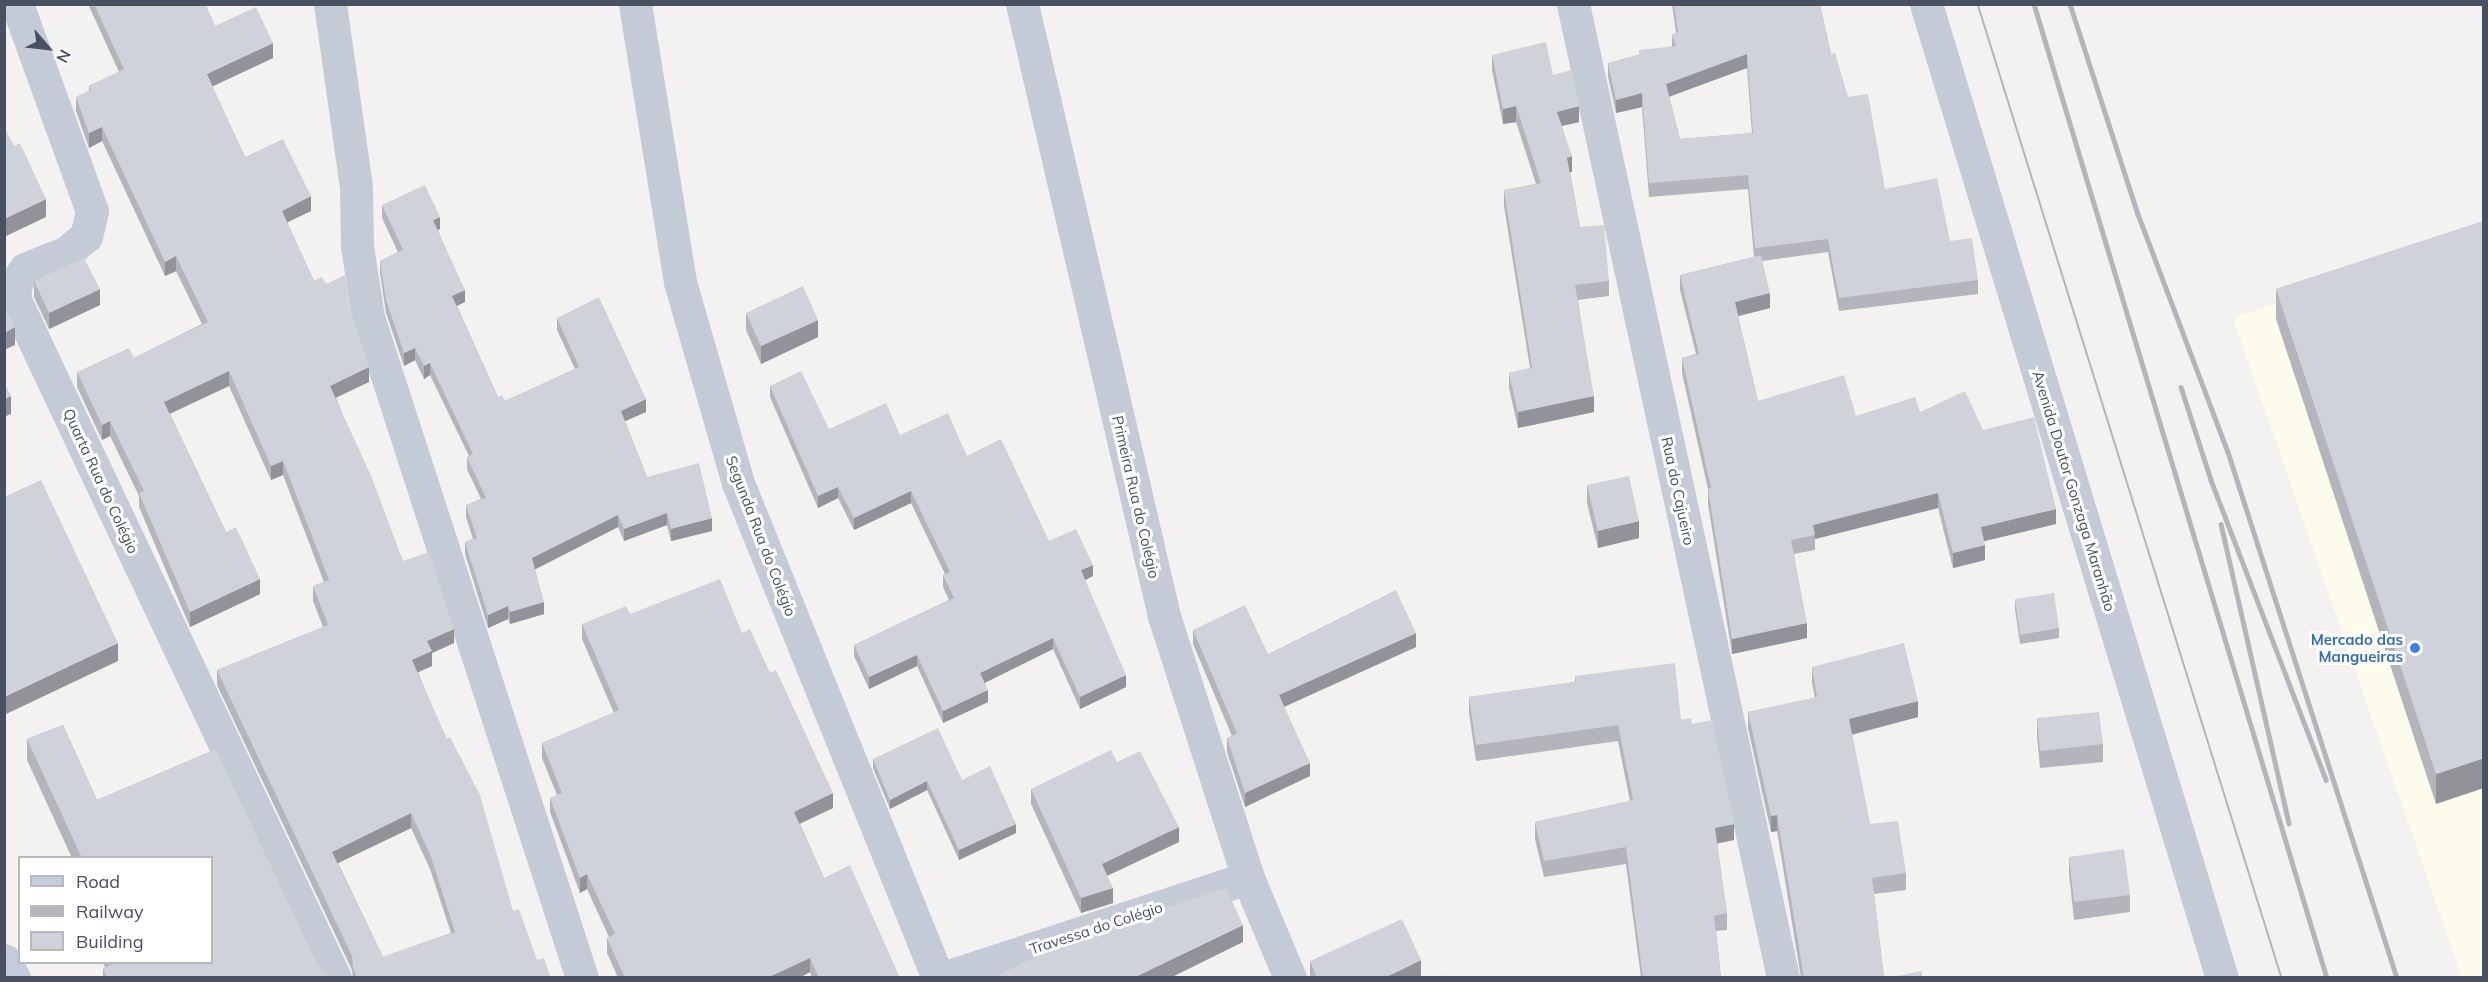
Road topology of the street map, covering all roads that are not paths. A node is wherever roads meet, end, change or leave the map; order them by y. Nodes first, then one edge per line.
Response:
1 (17, 4) edge
2 (330, 4) edge
3 (634, 4) edge
4 (1022, 4) edge
5 (1573, 4) edge
6 (1926, 4) edge
7 (1248, 878) junction
8 (335, 978) edge
9 (582, 978) edge
10 (938, 978) edge
11 (943, 978) edge
12 (1290, 978) edge
13 (1783, 978) edge
14 (2222, 978) edge

1 - 8 street, Quarta Rua do Colégio
2 - 9 street
3 - 10 street, Segunda Rua do Colégio
4 - 7 street, Primeira Rua do Colégio
5 - 13 street, Rua do Cajueiro
6 - 14 street, Avenida Doutor Gonzaga Maranhão
7 - 11 street, Travessa do Colégio
7 - 12 street, Primeira Rua do Colégio

